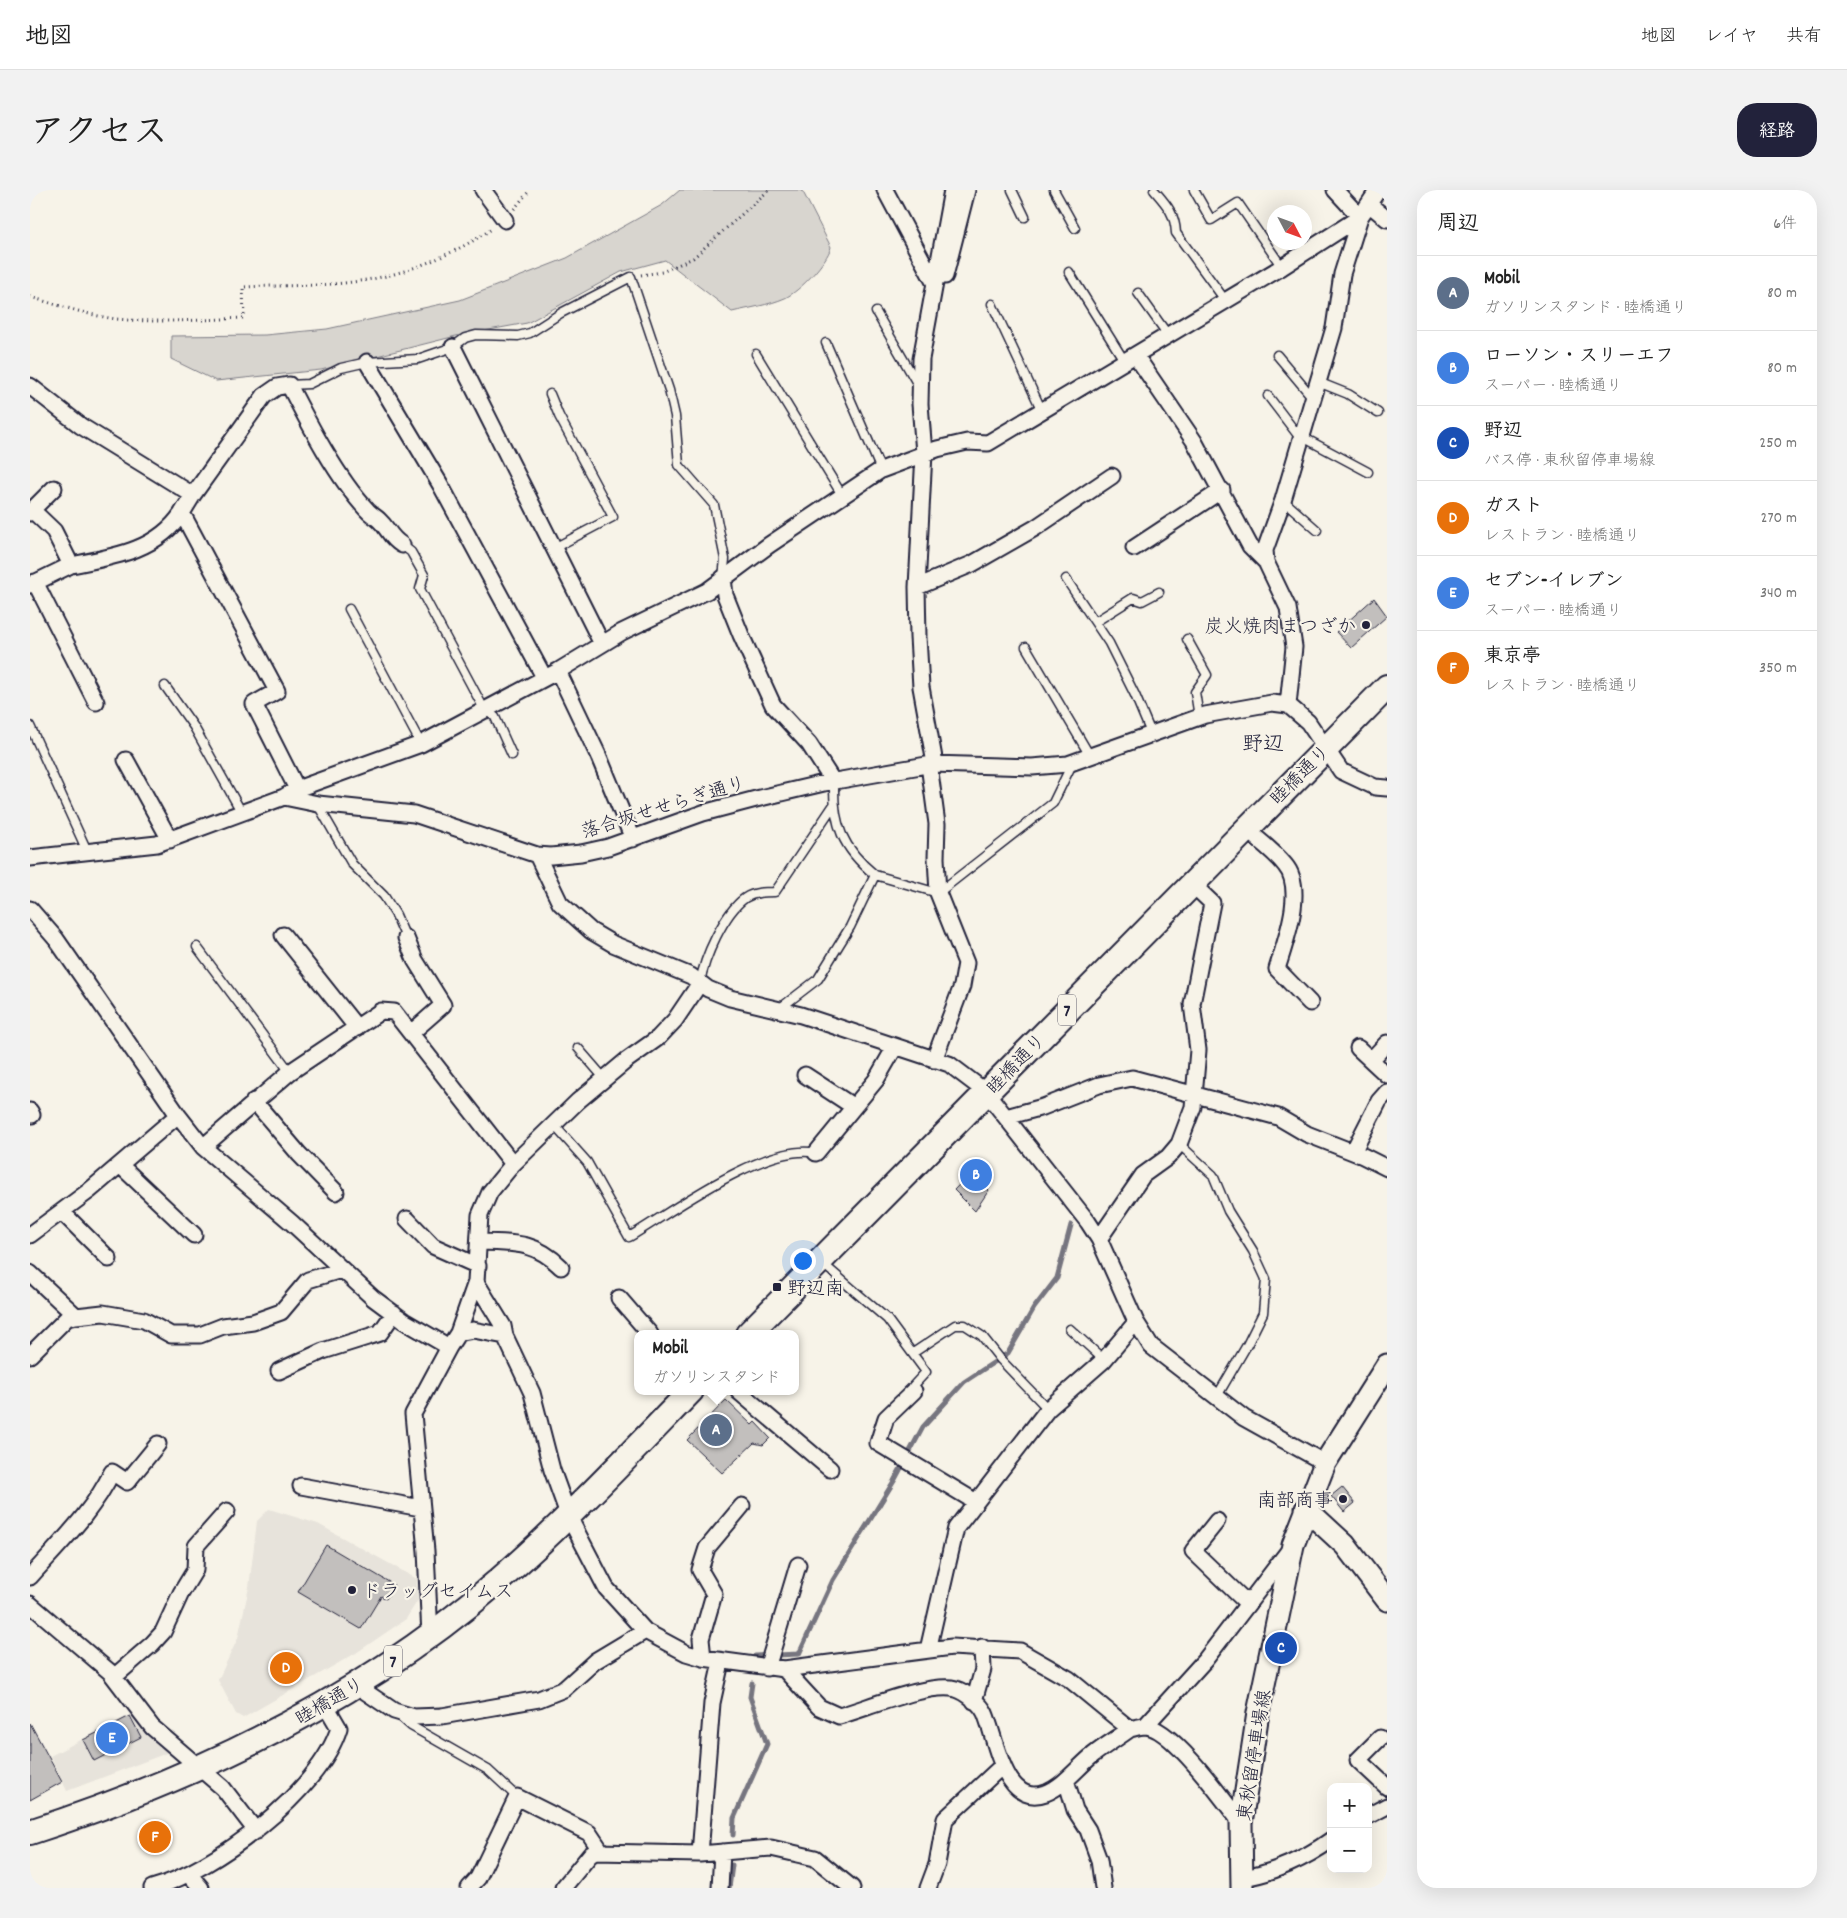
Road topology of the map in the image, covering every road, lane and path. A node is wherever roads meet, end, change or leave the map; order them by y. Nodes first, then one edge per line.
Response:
1 (483, 190) edge
2 (530, 190) edge
3 (769, 190) edge
4 (885, 190) edge
5 (952, 190) edge
6 (967, 190) edge
7 (1012, 190) edge
8 (1054, 190) edge
9 (1154, 190) edge
10 (1194, 190) edge
11 (1335, 190) edge
12 (1378, 190) edge
13 (1365, 211) junction
14 (1025, 217) dead end
15 (1387, 219) edge
16 (505, 220) junction
17 (1075, 228) dead end
18 (1282, 267) junction
19 (1069, 272) dead end
20 (631, 277) junction
21 (934, 282) junction
22 (1138, 293) dead end
23 (30, 297) edge
24 (1225, 300) junction
25 (992, 304) dead end
26 (876, 312) dead end
27 (1168, 335) junction
28 (826, 343) dead end
29 (452, 347) junction
30 (756, 354) dead end
31 (1277, 355) dead end
32 (921, 359) junction
33 (1130, 359) junction
34 (367, 362) junction
35 (1318, 382) junction
36 (289, 385) junction
37 (30, 386) edge
38 (920, 389) junction
39 (550, 394) dead end
40 (1268, 396) dead end
41 (1313, 398) junction
42 (1042, 412) junction
43 (1378, 412) dead end
44 (1302, 437) junction
45 (924, 453) junction
46 (881, 470) junction
47 (1368, 472) dead end
48 (1112, 476) dead end
49 (54, 488) dead end
50 (1222, 490) junction
51 (193, 495) junction
52 (842, 495) junction
53 (1283, 500) junction
54 (31, 511) edge
55 (182, 513) junction
56 (1317, 530) dead end
57 (402, 545) joint
58 (554, 548) junction
59 (1134, 548) dead end
60 (1266, 562) junction
61 (70, 565) junction
62 (723, 578) junction
63 (1066, 579) dead end
64 (32, 584) edge
65 (917, 587) junction
66 (1159, 592) dead end
67 (349, 609) dead end
68 (1095, 622) junction
69 (1187, 639) dead end
70 (602, 644) junction
71 (1026, 647) dead end
72 (551, 674) junction
73 (165, 686) dead end
74 (1387, 686) edge
75 (96, 702) dead end
76 (1288, 704) junction
77 (484, 709) junction
78 (1199, 717) junction
79 (30, 726) edge
80 (1151, 733) junction
81 (421, 744) junction
82 (1326, 746) junction
83 (512, 754) dead end
84 (1090, 756) junction
85 (126, 760) dead end
86 (1073, 762) junction
87 (932, 764) junction
88 (834, 782) junction
89 (1387, 788) edge
90 (290, 793) junction
91 (318, 804) junction
92 (833, 806) junction
93 (242, 813) junction
94 (1245, 828) junction
95 (633, 839) junction
96 (170, 840) junction
97 (88, 853) junction
98 (537, 855) junction
99 (30, 858) edge
100 (874, 875) junction
101 (1192, 883) junction
102 (938, 892) junction
103 (30, 909) edge
104 (283, 934) dead end
105 (406, 938) joint
106 (197, 947) dead end
107 (700, 983) junction
108 (1310, 1003) dead end
109 (779, 1009) junction
110 (357, 1028) junction
111 (411, 1033) junction
112 (1387, 1043) edge
113 (896, 1047) junction
114 (578, 1048) dead end
115 (1358, 1048) dead end
116 (934, 1060) junction
117 (1371, 1060) junction
118 (290, 1072) junction
119 (804, 1075) dead end
120 (1387, 1075) edge
121 (604, 1078) junction
122 (986, 1092) junction
123 (1387, 1092) edge
124 (1194, 1095) junction
125 (254, 1101) junction
126 (854, 1108) junction
127 (178, 1115) junction
128 (1006, 1117) junction
129 (554, 1125) junction
130 (1179, 1144) junction
131 (203, 1146) junction
132 (1353, 1152) junction
133 (816, 1154) joint
134 (513, 1164) junction
135 (120, 1165) junction
136 (1387, 1168) edge
137 (336, 1192) dead end
138 (62, 1212) junction
139 (408, 1219) dead end
140 (30, 1235) edge
141 (194, 1235) dead end
142 (1099, 1239) junction
143 (479, 1242) junction
144 (109, 1259) dead end
145 (820, 1262) junction
146 (478, 1266) junction
147 (560, 1267) dead end
148 (341, 1270) junction
149 (30, 1273) edge
150 (476, 1282) junction
151 (619, 1298) dead end
152 (394, 1313) junction
153 (76, 1316) junction
154 (1136, 1322) junction
155 (1070, 1329) dead end
156 (647, 1330) edge
157 (752, 1330) edge
158 (458, 1333) junction
159 (505, 1336) junction
160 (449, 1347) junction
161 (911, 1351) junction
162 (30, 1355) edge
163 (1104, 1360) junction
164 (1387, 1365) edge
165 (279, 1371) dead end
166 (914, 1391) joint
167 (687, 1395) edge
168 (743, 1395) edge
169 (1216, 1398) junction
170 (1048, 1409) junction
171 (158, 1444) dead end
172 (1325, 1463) junction
173 (830, 1468) dead end
174 (301, 1486) dead end
175 (976, 1502) junction
176 (742, 1506) dead end
177 (421, 1508) junction
178 (1306, 1509) junction
179 (227, 1511) dead end
180 (568, 1516) junction
181 (1217, 1521) dead end
182 (1293, 1545) junction
183 (798, 1565) dead end
184 (30, 1577) edge
185 (1387, 1600) edge
186 (1247, 1603) junction
187 (30, 1604) edge
188 (645, 1631) junction
189 (430, 1636) junction
190 (982, 1647) junction
191 (928, 1650) junction
192 (703, 1658) junction
193 (721, 1662) junction
194 (768, 1665) junction
195 (784, 1669) junction
196 (114, 1678) junction
197 (357, 1686) junction
198 (974, 1701) junction
199 (325, 1704) junction
200 (394, 1711) junction
201 (1145, 1726) junction
202 (1130, 1729) junction
203 (1380, 1738) dead end
204 (1003, 1765) junction
205 (202, 1768) junction
206 (1066, 1780) junction
207 (1387, 1787) edge
208 (516, 1797) junction
209 (1387, 1806) edge
210 (1372, 1814) edge
211 (1241, 1823) junction
212 (256, 1831) junction
213 (30, 1832) edge
214 (1327, 1842) edge
215 (601, 1851) junction
216 (722, 1852) junction
217 (700, 1854) junction
218 (190, 1875) junction
219 (1242, 1883) edge
220 (152, 1888) edge
221 (201, 1888) edge
222 (469, 1888) edge
223 (563, 1888) edge
224 (720, 1888) edge
225 (852, 1888) edge
226 (928, 1888) edge
227 (1103, 1888) edge

1 - 16 street
2 - 16 path
3 - 20 path
4 - 21 street
5 - 21 street
6 - 32 street
7 - 14 lane
8 - 17 lane
9 - 24 lane
10 - 18 lane
11 - 13 street
12 - 13 street
13 - 15 street
13 - 18 street
13 - 35 street
16 - 23 path
18 - 24 street
19 - 33 lane
20 - 29 lane
20 - 62 lane
21 - 32 street
22 - 27 lane
24 - 27 street
25 - 42 lane
26 - 38 lane
27 - 33 street
28 - 46 lane
29 - 34 lane
29 - 58 street
30 - 52 lane
31 - 41 lane
32 - 38 street
33 - 42 street
33 - 50 street
34 - 36 lane
34 - 72 street
35 - 41 street
35 - 43 lane
36 - 51 street
36 - 57 street
37 - 51 street
38 - 45 street
39 - 58 lane
40 - 44 lane
41 - 44 street
42 - 45 street
44 - 47 lane
44 - 53 street
45 - 46 street
45 - 65 street
46 - 52 street
48 - 65 street
49 - 54 street
50 - 59 street
50 - 60 street
51 - 55 street
52 - 62 street
53 - 56 lane
53 - 60 street
54 - 61 street
55 - 61 street
55 - 90 street
57 - 77 lane
58 - 70 street
60 - 76 street
61 - 64 street
62 - 70 street
62 - 88 street
63 - 68 lane
64 - 75 street
65 - 87 street
66 - 68 lane
67 - 81 lane
68 - 80 lane
69 - 78 lane
70 - 72 street
71 - 84 lane
72 - 77 street
72 - 95 street
73 - 93 lane
74 - 82 main road, 睦橋通り / 7
76 - 78 street, 落合坂せせらぎ通り
76 - 82 street
77 - 81 street
77 - 83 lane
78 - 80 street, 落合坂せせらぎ通り
79 - 97 lane
80 - 84 street, 落合坂せせらぎ通り
81 - 90 street
82 - 89 street
82 - 94 main road, 睦橋通り / 7
84 - 86 street, 落合坂せせらぎ通り
85 - 96 street
86 - 87 street, 落合坂せせらぎ通り
86 - 102 lane
87 - 88 street, 落合坂せせらぎ通り
87 - 102 street
88 - 92 lane
88 - 95 street, 落合坂せせらぎ通り
90 - 91 street, 落合坂せせらぎ通り
90 - 93 street
91 - 98 street, 落合坂せせらぎ通り
91 - 105 lane
92 - 100 lane
92 - 107 lane
93 - 96 street
94 - 101 main road, 睦橋通り / 7
94 - 108 street
95 - 98 street, 落合坂せせらぎ通り
96 - 97 street
97 - 99 street
98 - 107 street
100 - 102 lane
100 - 109 lane
101 - 122 main road, 睦橋通り / 7
101 - 124 street
102 - 116 street
103 - 127 street
104 - 110 street
105 - 111 street
106 - 118 lane
107 - 109 street
107 - 121 street
109 - 113 street
110 - 111 street
110 - 118 street
111 - 134 street
112 - 117 street
113 - 116 street
113 - 126 street
114 - 121 lane
115 - 117 street
116 - 122 street
117 - 120 street
118 - 125 street
119 - 126 street
121 - 129 street
122 - 128 street
122 - 145 main road, 睦橋通り / 7
123 - 132 street
124 - 128 street
124 - 130 street
124 - 132 street
125 - 131 street
125 - 137 street
126 - 133 street
127 - 131 street
127 - 135 street
128 - 142 street
129 - 133 lane
129 - 134 street
130 - 142 street
130 - 169 lane
131 - 148 street
132 - 136 street
134 - 143 street
135 - 138 street
135 - 141 street
138 - 140 street
138 - 144 street
139 - 146 street
142 - 154 street
143 - 146 street
143 - 147 street
145 - 157 main road, 睦橋通り / 7
145 - 161 lane
146 - 150 street
148 - 152 street
148 - 153 street
149 - 153 street
150 - 158 street
150 - 159 street
151 - 156 street
152 - 160 street
152 - 165 street
153 - 162 street
154 - 163 street
154 - 169 street
155 - 163 lane
158 - 159 street
158 - 160 street
159 - 180 street
160 - 177 street
161 - 166 lane
161 - 170 lane
163 - 170 street
164 - 172 main road, 東秋留停車場線
166 - 175 street
167 - 180 main road, 睦橋通り / 7
168 - 173 street
169 - 172 street
170 - 175 street
171 - 184 street
172 - 178 main road, 東秋留停車場線
174 - 177 street
175 - 191 street
176 - 192 street
177 - 189 street
178 - 182 main road, 東秋留停車場線
178 - 185 main road
179 - 196 street
180 - 188 street
180 - 189 main road, 睦橋通り / 7
181 - 186 street
182 - 186 street
182 - 211 main road, 東秋留停車場線
183 - 194 street
186 - 201 street
187 - 196 street
188 - 192 street
188 - 200 street
189 - 197 main road, 睦橋通り / 7
190 - 191 street
190 - 198 street
190 - 202 street
191 - 195 street
192 - 193 street
193 - 194 street
193 - 217 street
194 - 195 street
195 - 198 street
196 - 205 street
197 - 199 main road, 睦橋通り / 7
197 - 200 street
198 - 204 street
199 - 205 main road, 睦橋通り / 7
199 - 212 street
200 - 208 lane
201 - 202 street
201 - 211 street
202 - 206 street
203 - 207 street
204 - 206 street
204 - 226 street
205 - 212 street
205 - 213 main road, 睦橋通り / 7
206 - 227 street
208 - 215 street
208 - 222 street
209 - 210 street
211 - 219 main road, 東秋留停車場線
212 - 218 street
214 - 219 street
215 - 217 street
215 - 223 street
216 - 217 street
216 - 224 street
216 - 225 street
218 - 220 street
218 - 221 street

